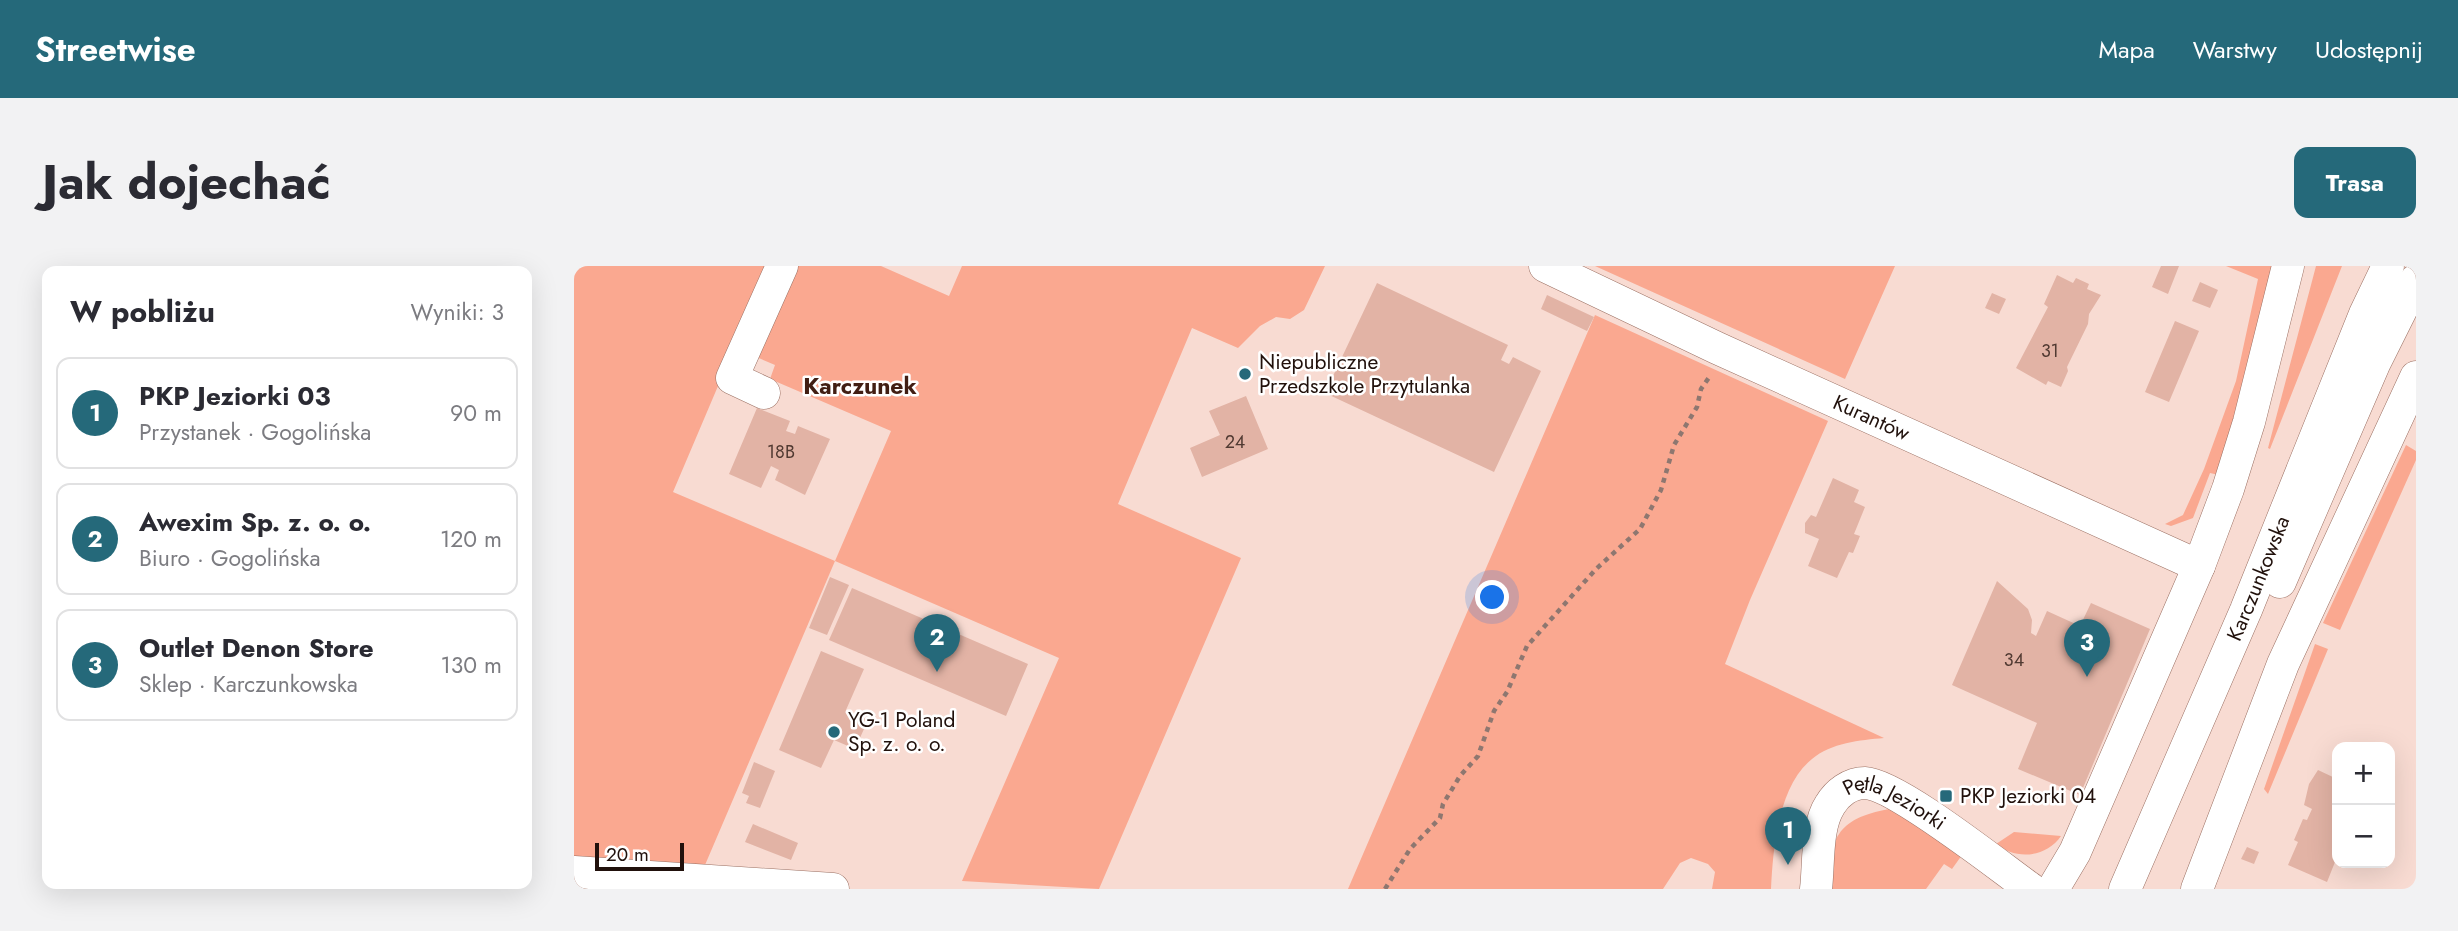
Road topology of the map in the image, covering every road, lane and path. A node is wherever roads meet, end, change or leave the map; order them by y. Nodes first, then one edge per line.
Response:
1 (782, 266) edge
2 (1545, 266) edge
3 (2288, 266) edge
4 (2388, 266) edge
5 (2416, 280) edge
6 (1717, 348) junction
7 (2416, 377) edge
8 (764, 393) dead end
9 (2199, 566) junction
10 (574, 872) edge
11 (833, 889) edge
12 (1385, 889) edge
13 (1816, 889) edge
14 (2031, 889) edge
15 (2053, 889) edge
16 (2125, 889) edge
17 (2148, 889) edge
18 (2197, 889) edge

1 - 8 street
2 - 6 street, Kurantów
3 - 9 street
4 - 16 street, Karczunkowska
5 - 17 street, Karczunkowska
6 - 9 street, Kurantów
6 - 12 path
7 - 18 street
9 - 15 street
10 - 11 street
13 - 14 street, Pętla Jeziorki

